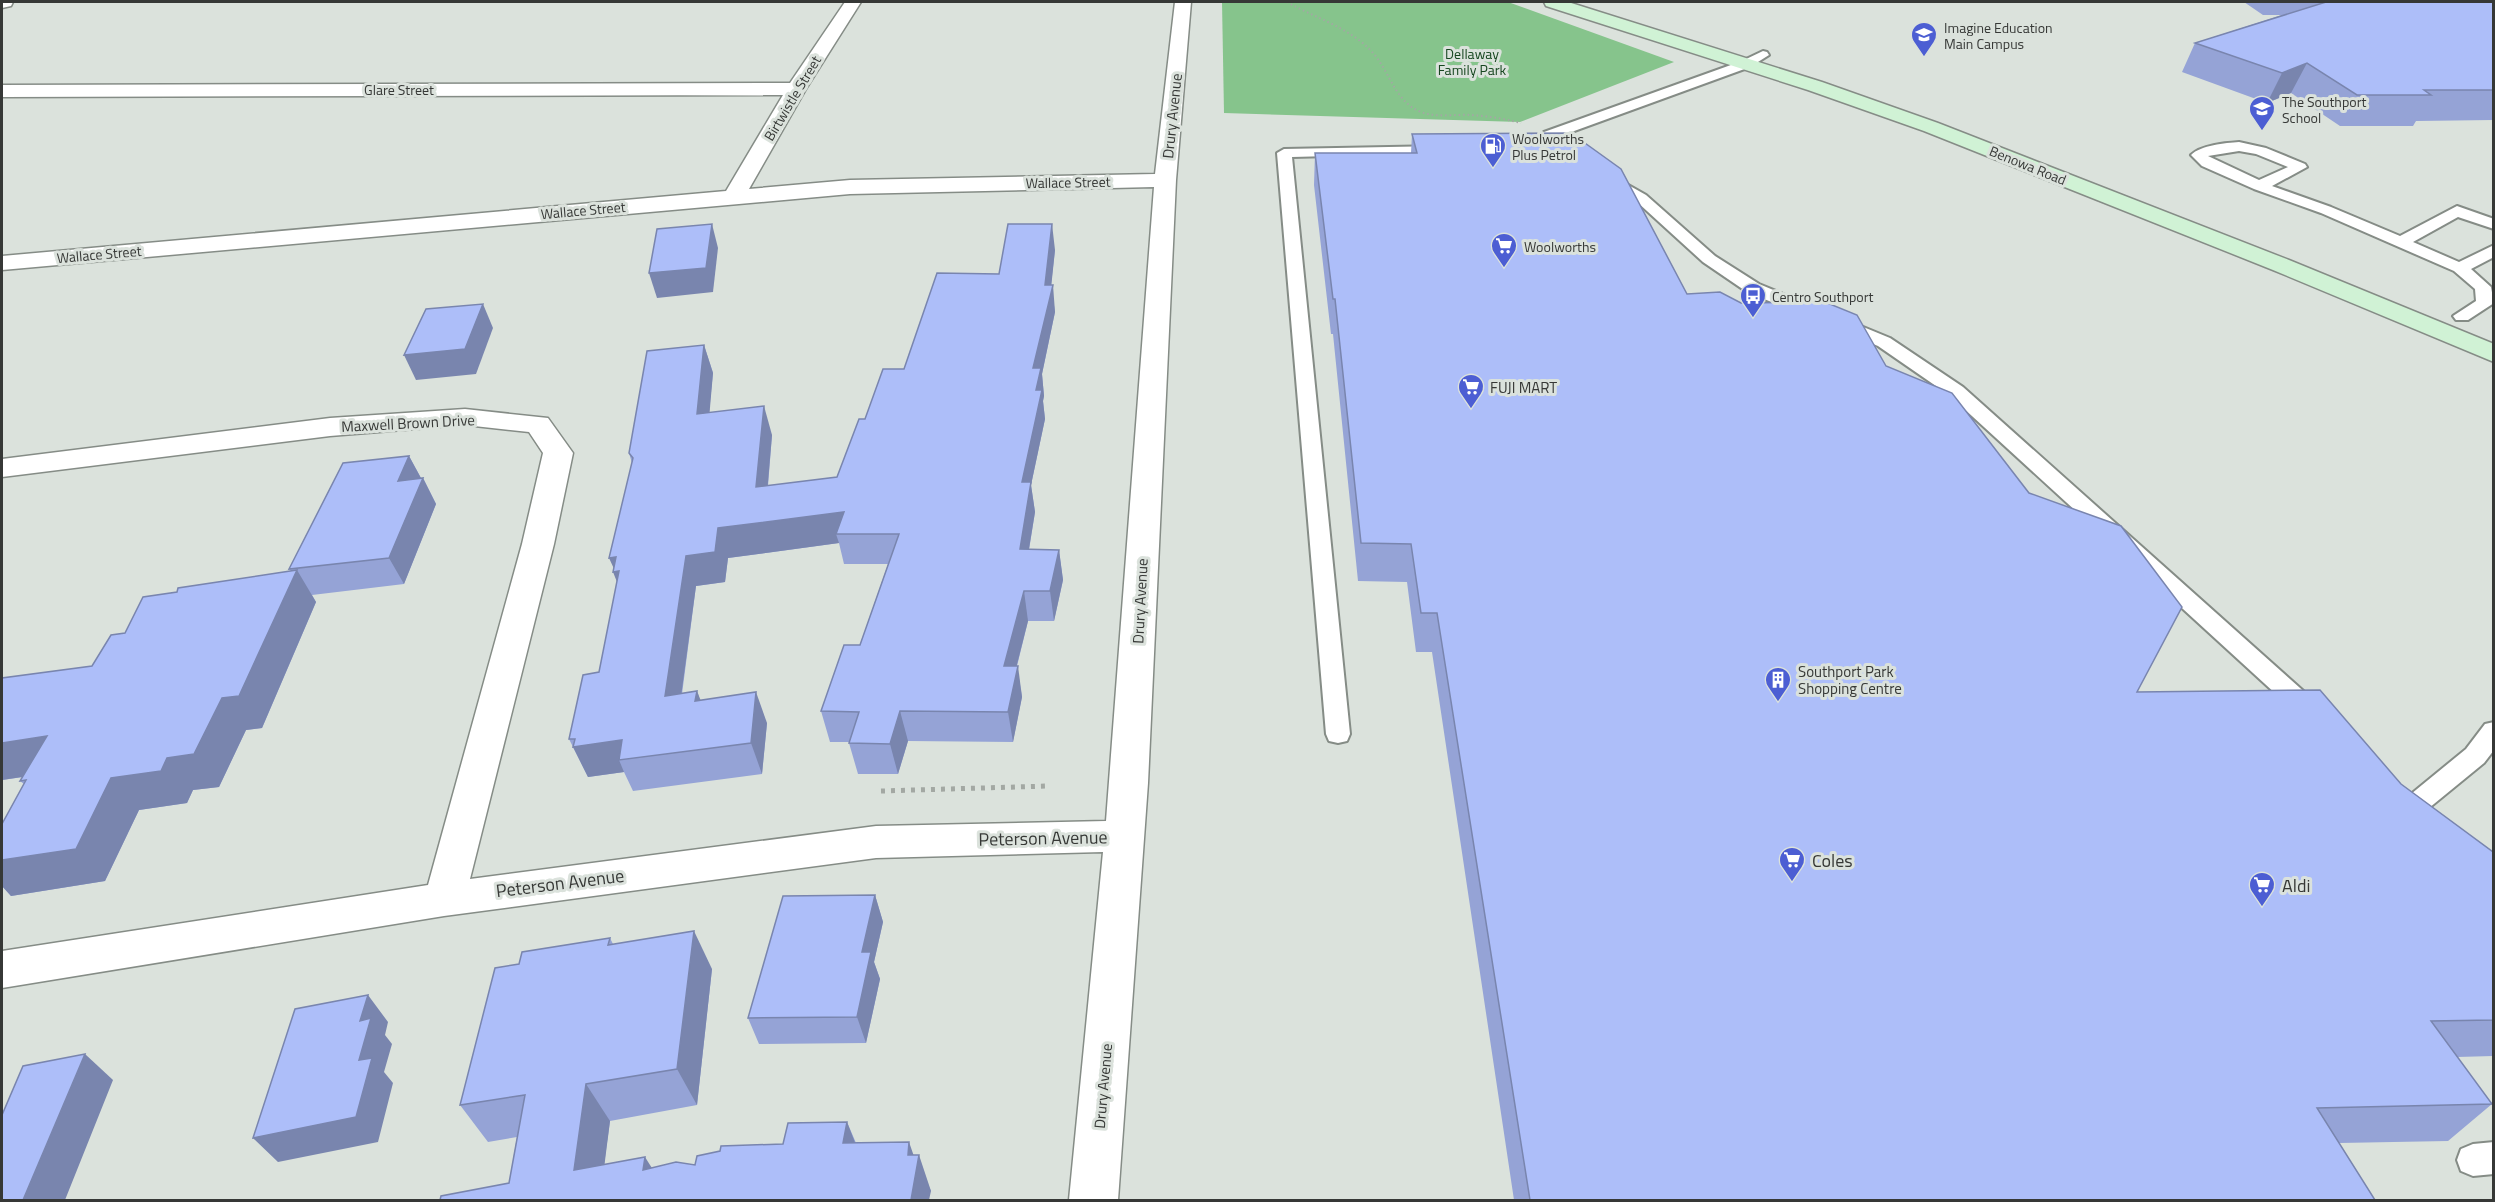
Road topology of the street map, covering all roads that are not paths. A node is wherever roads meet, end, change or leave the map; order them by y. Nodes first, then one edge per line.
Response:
1 (853, 2) edge
2 (1183, 2) edge
3 (1552, 2) edge
4 (1600, 2) edge
5 (1755, 59) junction
6 (796, 89) junction
7 (2, 91) edge
8 (1530, 149) edge
9 (1460, 150) edge
10 (1592, 169) edge
11 (1165, 180) junction
12 (2259, 186) junction
13 (734, 196) junction
14 (2493, 224) edge
15 (2401, 242) junction
16 (2493, 250) edge
17 (2, 263) edge
18 (2460, 268) junction
19 (2408, 295) dead end
20 (2440, 308) dead end
21 (2462, 316) junction
22 (2483, 325) dead end
23 (2493, 354) edge
24 (2, 468) edge
25 (2328, 726) edge
26 (2493, 731) edge
27 (1338, 734) dead end
28 (2420, 801) edge
29 (1123, 836) junction
30 (444, 899) junction
31 (2, 969) edge
32 (1094, 1200) edge

1 - 6 street, Birtwistle Street
2 - 11 street, Drury Avenue
3 - 5 main road, Benowa Road
4 - 5 main road, Benowa Road
5 - 8 lane
5 - 19 main road, Benowa Road
5 - 23 main road, Benowa Road
6 - 7 street, Glare Street
6 - 13 street, Birtwistle Street
9 - 27 lane
10 - 25 lane
11 - 13 street, Wallace Street
11 - 29 street, Drury Avenue
12 - 12 lane
12 - 15 lane
13 - 17 street, Wallace Street
14 - 15 lane
15 - 18 lane
16 - 18 lane
18 - 21 lane
20 - 21 main road
21 - 22 main road
24 - 30 street, Maxwell Brown Drive
26 - 28 lane
29 - 30 street, Peterson Avenue
29 - 32 street, Drury Avenue
30 - 31 street, Peterson Avenue

